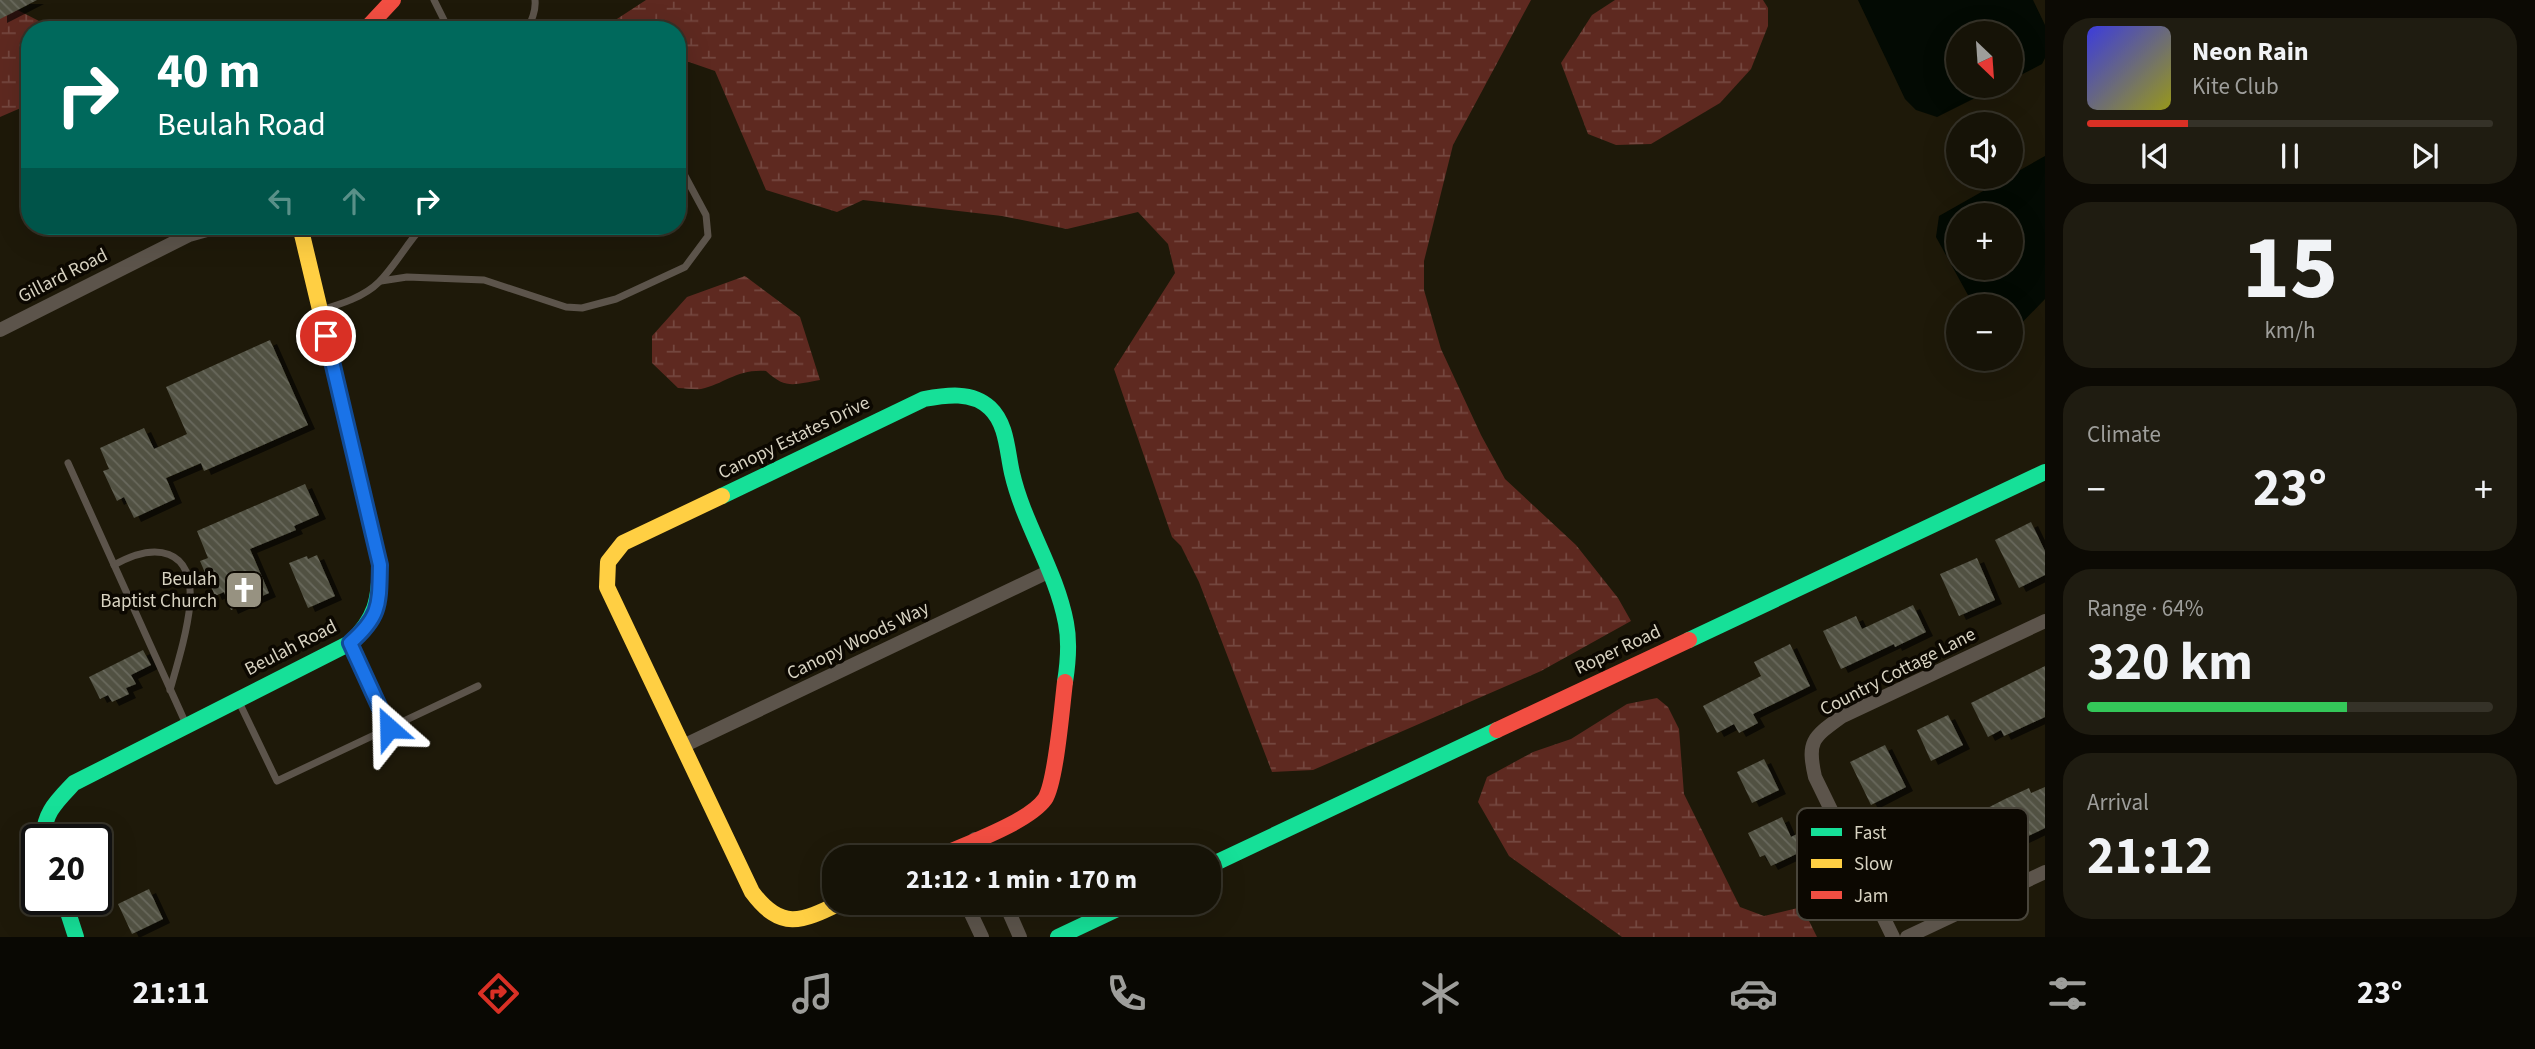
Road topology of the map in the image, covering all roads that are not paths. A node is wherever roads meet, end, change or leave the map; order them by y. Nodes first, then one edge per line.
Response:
1 (393, 0) edge
2 (434, 0) edge
3 (535, 0) edge
4 (373, 21) edge
5 (444, 21) edge
6 (531, 21) edge
7 (686, 178) edge
8 (187, 235) edge
9 (302, 235) edge
10 (415, 235) edge
11 (381, 281) junction
12 (320, 310) junction
13 (0, 330) edge
14 (68, 463) dead end
15 (2045, 472) edge
16 (114, 565) junction
17 (1050, 571) junction
18 (2045, 621) edge
19 (350, 643) junction
20 (478, 686) dead end
21 (170, 690) junction
22 (238, 698) junction
23 (186, 725) junction
24 (389, 728) junction
25 (683, 746) junction
26 (1830, 808) edge
27 (46, 824) edge
28 (975, 839) junction
29 (963, 845) edge
30 (978, 845) edge
31 (1221, 860) edge
32 (2045, 872) edge
33 (2028, 880) edge
34 (822, 911) edge
35 (68, 915) edge
36 (972, 915) edge
37 (1010, 915) edge
38 (1105, 915) edge
39 (1885, 920) edge
40 (1943, 920) edge
41 (75, 937) edge
42 (982, 937) edge
43 (1020, 937) edge
44 (1058, 937) edge
45 (1893, 937) edge
46 (1907, 937) edge

1 - 4 street
2 - 5 lane
3 - 6 lane
7 - 11 lane
8 - 13 street, Gillard Road
9 - 12 street, Beulah Road
10 - 11 lane
11 - 12 lane
12 - 19 street, Beulah Road
14 - 16 lane
15 - 31 street, Roper Road
16 - 21 lane
16 - 21 lane
17 - 25 street, Canopy Woods Way
17 - 25 street, Canopy Estates Drive
17 - 28 street, Canopy Estates Drive
18 - 26 street, Country Cottage Lane
19 - 22 street, Beulah Road
19 - 24 lane
20 - 24 lane
21 - 23 lane
22 - 23 street, Beulah Road
22 - 24 lane
23 - 27 street, Beulah Road
25 - 34 street, Canopy Estates Drive
28 - 29 street, Canopy Estates Drive
28 - 30 street
32 - 33 street
35 - 41 street
36 - 42 street
37 - 43 street
38 - 44 street
39 - 45 street, Country Cottage Lane
40 - 46 street

